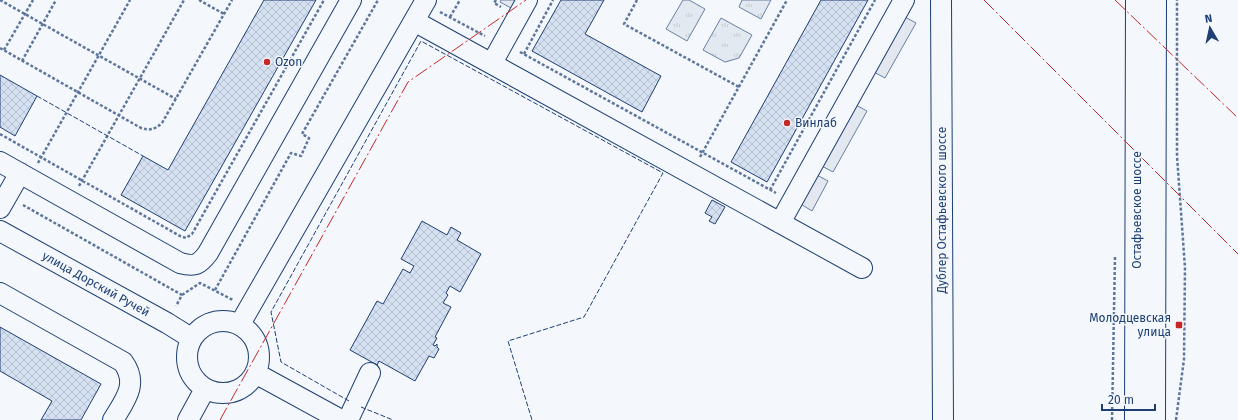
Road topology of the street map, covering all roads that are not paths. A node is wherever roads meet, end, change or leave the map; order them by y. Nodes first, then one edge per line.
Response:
1 (351, 0) edge
2 (527, 0) edge
3 (904, 0) edge
4 (941, 0) edge
5 (1137, 0) edge
6 (1156, 0) edge
7 (432, 5) edge
8 (414, 21) junction
9 (492, 63) junction
10 (0, 162) edge
11 (24, 176) junction
12 (0, 208) edge
13 (780, 223) junction
14 (0, 231) edge
15 (862, 268) dead end
16 (0, 293) edge
17 (240, 324) junction
18 (191, 338) junction
19 (255, 373) junction
20 (370, 373) dead end
21 (205, 389) junction
22 (113, 420) edge
23 (188, 420) edge
24 (341, 420) edge
25 (348, 420) edge
26 (943, 420) edge
27 (1136, 420) edge
28 (1154, 420) edge

1 - 11 street
2 - 9 street
3 - 13 street
4 - 26 street, Дублер Остафьевского шоссе
5 - 27 main road, Остафьевское шоссе
6 - 28 main road, Остафьевское шоссе
7 - 8 street
8 - 9 street
8 - 17 street
9 - 13 street
10 - 11 street
11 - 12 street
13 - 15 street
14 - 18 street, улица Дорский Ручей
16 - 22 street
17 - 18 street
17 - 19 street
18 - 21 street
19 - 21 street
19 - 24 street
20 - 25 street
21 - 23 street

